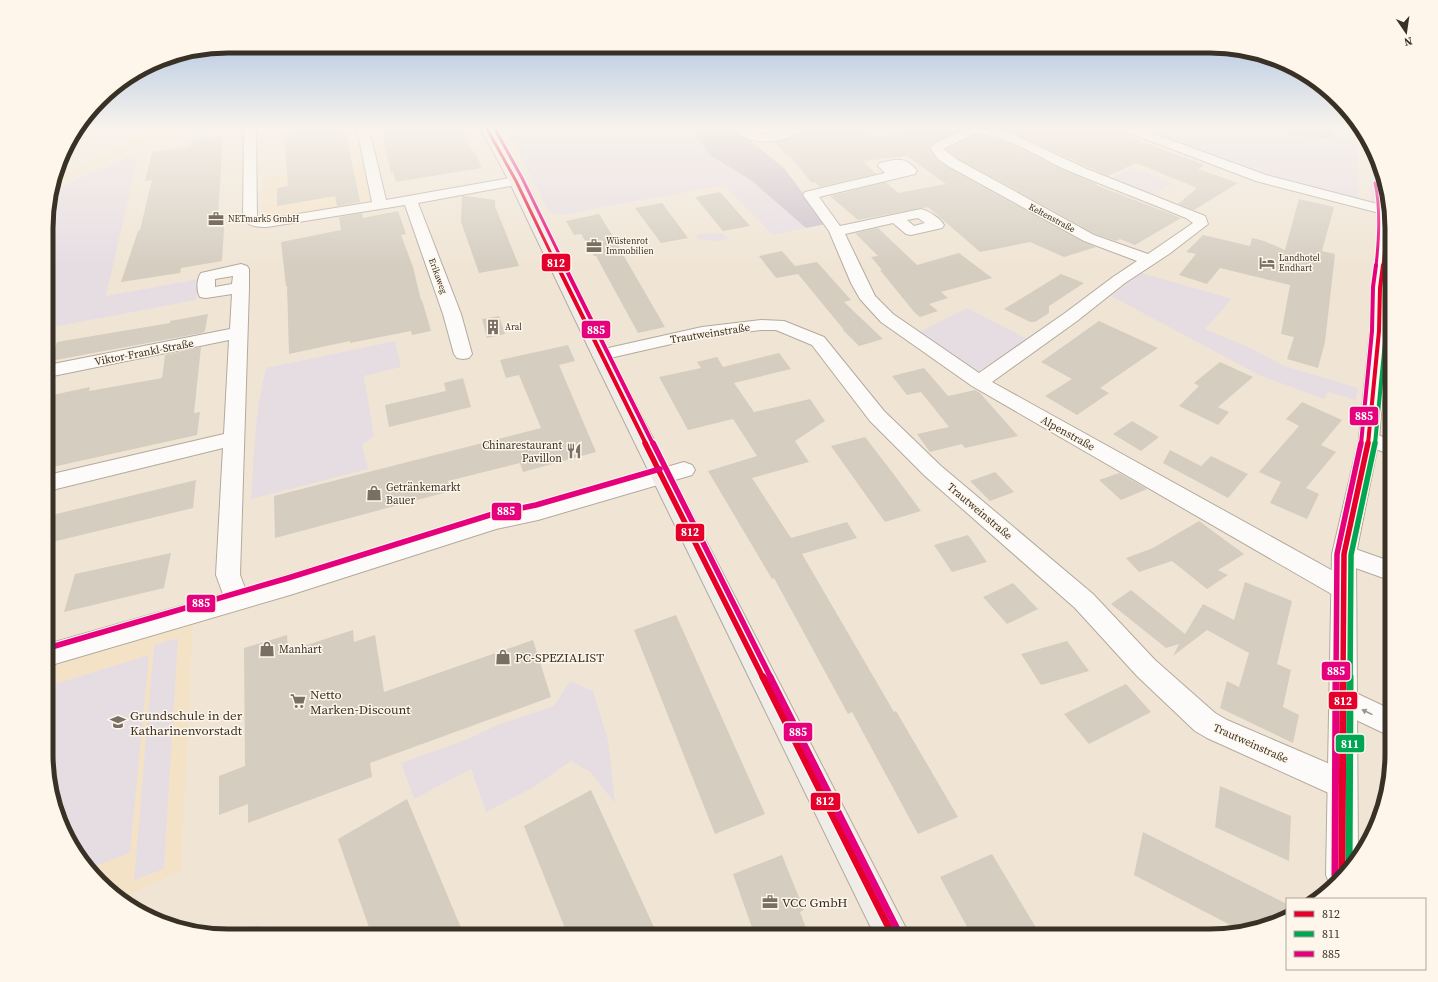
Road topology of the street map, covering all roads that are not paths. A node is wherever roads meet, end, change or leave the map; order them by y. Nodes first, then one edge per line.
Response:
1 (250, 175) edge
2 (373, 175) edge
3 (513, 175) edge
4 (896, 175) dead end
5 (974, 175) edge
6 (1089, 175) edge
7 (1253, 175) edge
8 (516, 181) junction
9 (410, 200) junction
10 (380, 205) junction
11 (1384, 210) edge
12 (896, 218) dead end
13 (836, 231) junction
14 (1149, 260) junction
15 (241, 288) dead end
16 (1385, 296) edge
17 (240, 332) junction
18 (463, 354) dead end
19 (601, 355) junction
20 (53, 370) edge
21 (979, 382) junction
22 (233, 439) junction
23 (1380, 443) edge
24 (673, 473) junction
25 (53, 482) edge
26 (1344, 554) junction
27 (1385, 569) edge
28 (1344, 589) junction
29 (237, 600) junction
30 (53, 654) edge
31 (1343, 700) junction
32 (1385, 721) edge
33 (1342, 784) junction
34 (1342, 869) edge
35 (890, 929) edge

1 - 10 street
2 - 10 street
3 - 8 main road
4 - 13 street, Alpenstraße
5 - 14 street, Keltenstraße
6 - 14 street, Keltenstraße
7 - 11 street
8 - 9 street
8 - 19 main road
9 - 10 street
9 - 18 street, Erikaweg
12 - 13 street
13 - 21 street, Alpenstraße
14 - 21 street, Keltenstraße
15 - 17 street
16 - 23 street
17 - 20 street, Viktor-Frankl-Straße
17 - 22 street
19 - 24 main road
19 - 33 street, Trautweinstraße
21 - 28 street, Alpenstraße
22 - 25 street
22 - 29 street
23 - 26 street
24 - 29 street
24 - 35 main road
26 - 27 street
26 - 28 street
28 - 31 street
29 - 30 street
32 -> 31 street
31 - 33 street
33 - 34 street

